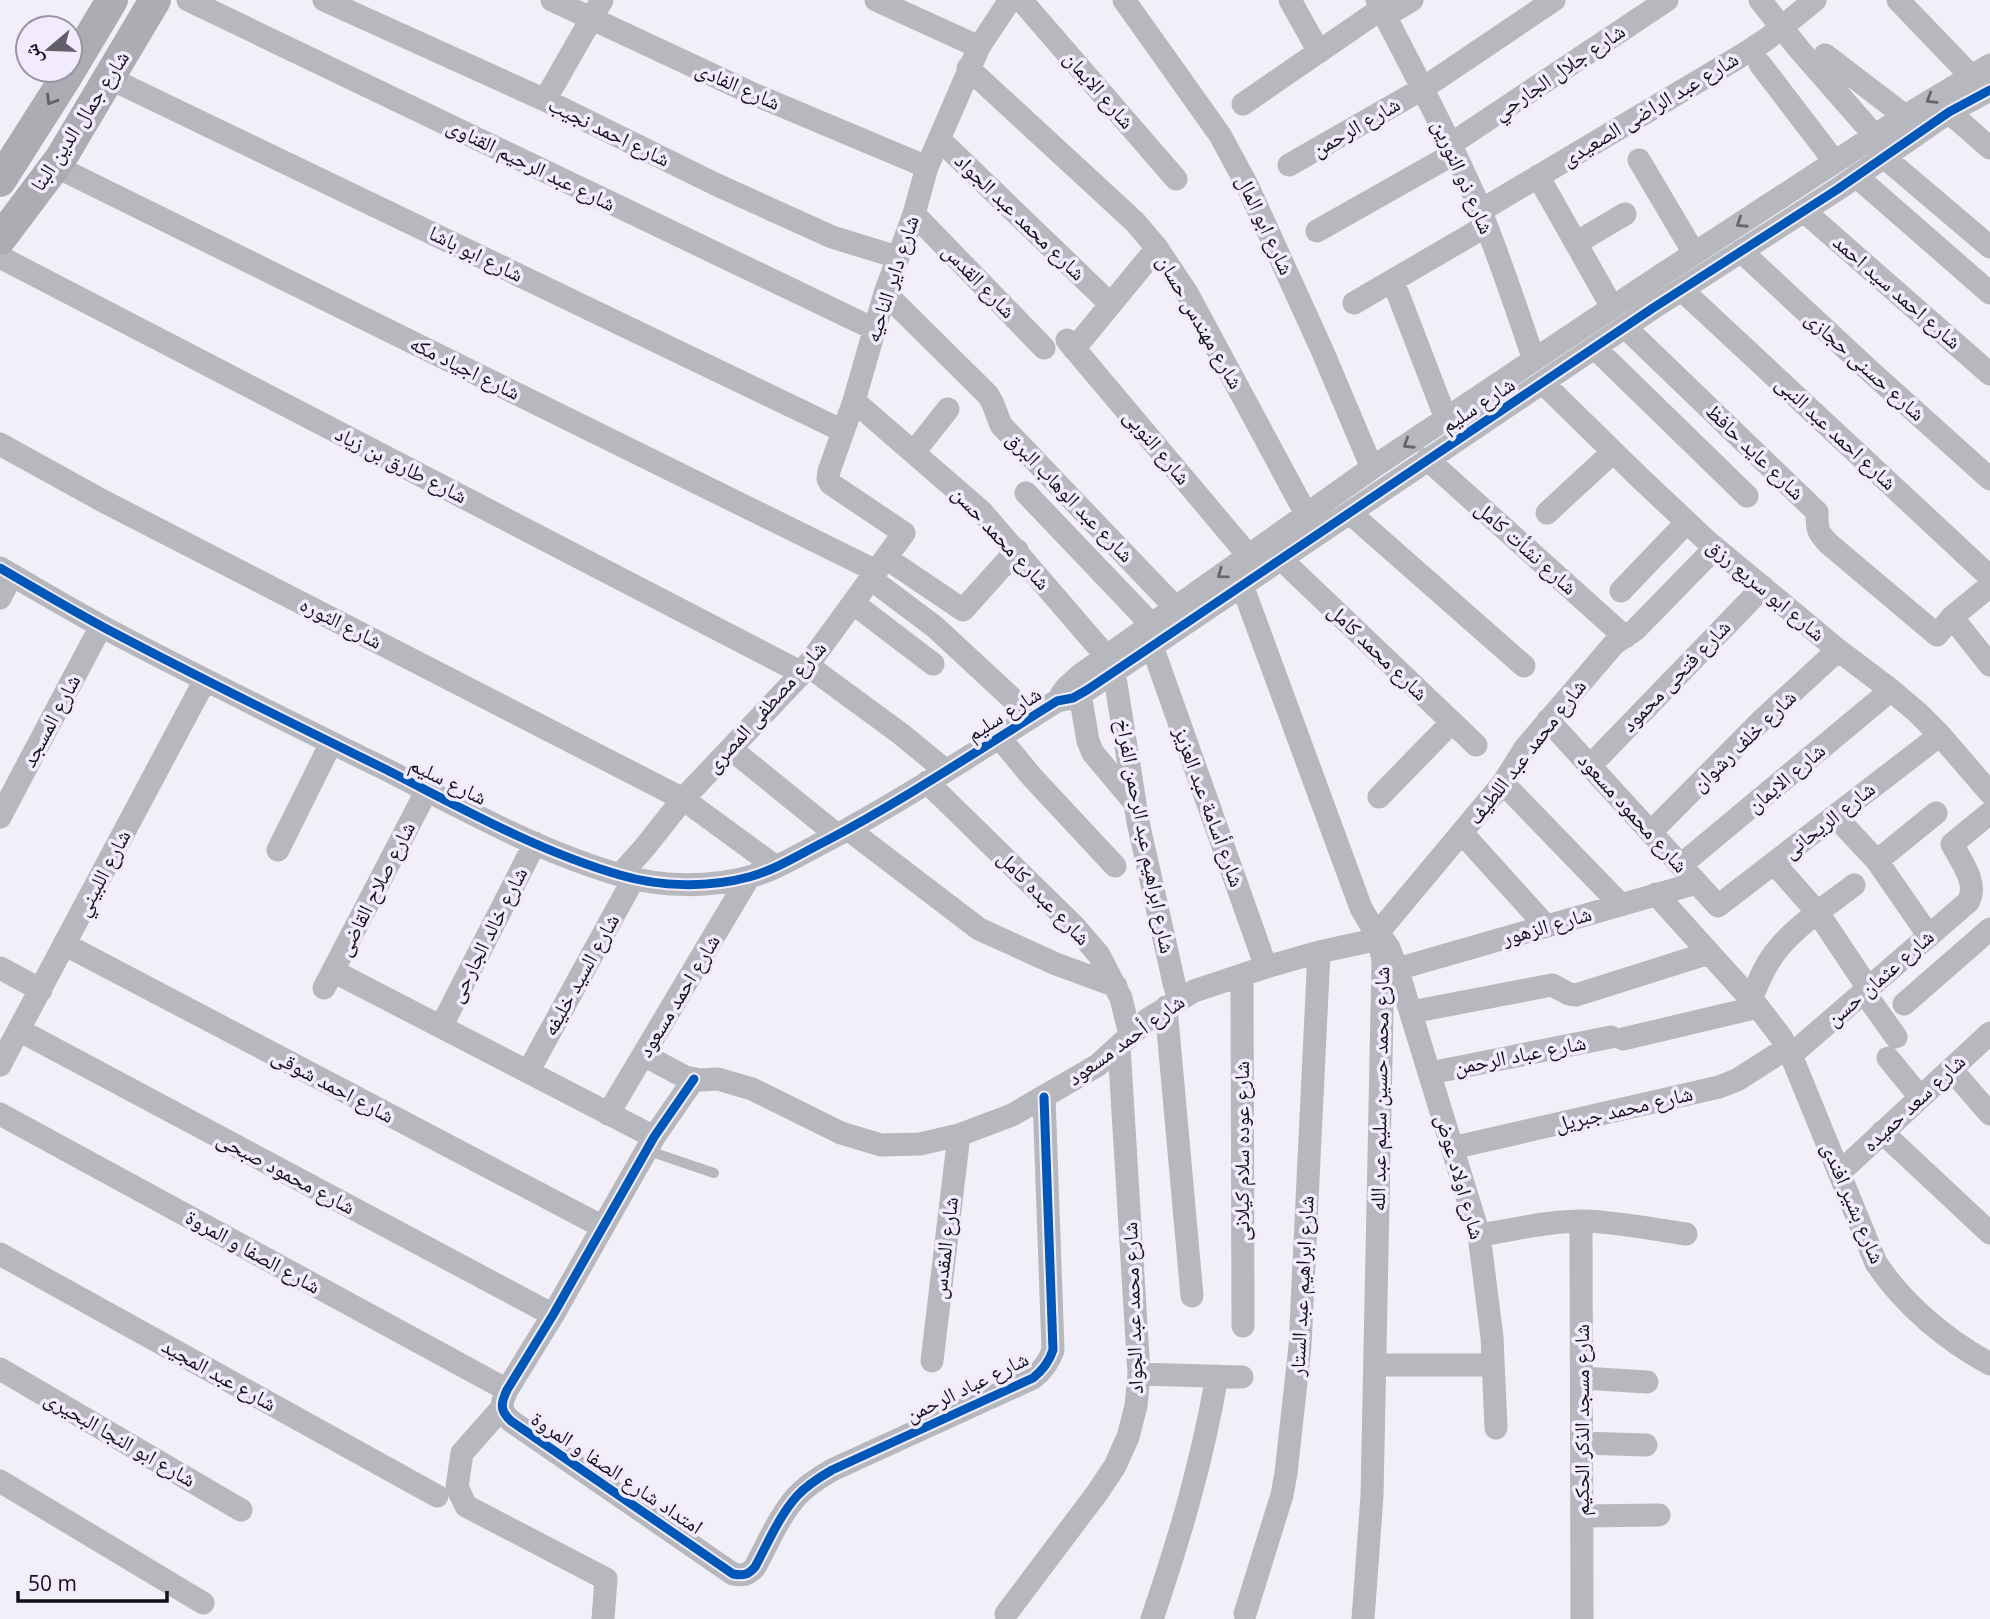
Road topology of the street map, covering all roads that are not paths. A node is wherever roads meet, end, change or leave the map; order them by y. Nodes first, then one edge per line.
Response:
1 (112, 0) edge
2 (155, 0) edge
3 (188, 0) edge
4 (324, 0) edge
5 (552, 0) edge
6 (876, 0) edge
7 (1010, 0) edge
8 (1021, 0) edge
9 (1124, 0) edge
10 (1290, 0) edge
11 (1412, 0) edge
12 (1554, 0) edge
13 (1667, 0) edge
14 (1760, 0) edge
15 (1815, 0) edge
16 (1898, 0) edge
17 (1381, 8) edge
18 (596, 9) edge
19 (1781, 27) junction
20 (979, 47) junction
21 (1319, 52) junction
22 (1825, 55) dead end
23 (1760, 64) dead end
24 (968, 68) junction
25 (1980, 70) edge
26 (109, 78) junction
27 (1422, 89) junction
28 (1990, 90) edge
29 (545, 100) junction
30 (1243, 104) dead end
31 (1949, 112) junction
32 (1905, 116) junction
33 (1875, 135) junction
34 (939, 139) junction
35 (1990, 148) edge
36 (1453, 149) junction
37 (1884, 157) junction
38 (1639, 160) dead end
39 (1835, 162) junction
40 (1289, 165) dead end
41 (55, 166) junction
42 (927, 167) junction
43 (1538, 176) junction
44 (1856, 176) junction
45 (1176, 180) dead end
46 (0, 181) edge
47 (1804, 211) junction
48 (914, 214) junction
49 (1625, 214) dead end
50 (1483, 218) junction
51 (1317, 231) dead end
52 (0, 239) edge
53 (1576, 243) junction
54 (1990, 247) edge
55 (1157, 248) junction
56 (1741, 251) junction
57 (1694, 253) junction
58 (0, 257) edge
59 (897, 257) junction
60 (1682, 290) junction
61 (885, 293) junction
62 (1990, 293) edge
63 (1398, 294) dead end
64 (1101, 295) dead end
65 (1354, 303) dead end
66 (1612, 307) junction
67 (1625, 327) junction
68 (874, 329) junction
69 (1044, 348) dead end
70 (1594, 348) junction
71 (1535, 360) junction
72 (1990, 374) edge
73 (1543, 383) junction
74 (854, 401) junction
75 (948, 409) dead end
76 (1446, 419) junction
77 (843, 431) junction
78 (0, 444) edge
79 (914, 452) junction
80 (1613, 452) junction
81 (1427, 459) junction
82 (1372, 468) junction
83 (1990, 479) edge
84 (1026, 493) dead end
85 (1747, 496) dead end
86 (1350, 513) junction
87 (1547, 513) dead end
88 (1306, 514) junction
89 (1687, 522) junction
90 (904, 533) joint
91 (1715, 548) junction
92 (1017, 550) junction
93 (1248, 555) junction
94 (1281, 559) junction
95 (877, 569) junction
96 (6, 572) edge
97 (1990, 577) edge
98 (1242, 585) junction
99 (1990, 586) edge
100 (1762, 587) junction
101 (1622, 591) dead end
102 (0, 598) edge
103 (853, 603) junction
104 (1175, 607) junction
105 (1952, 617) junction
106 (101, 626) junction
107 (1151, 635) junction
108 (1625, 637) junction
109 (1838, 650) junction
110 (933, 664) dead end
111 (1110, 664) junction
112 (1990, 665) edge
113 (1524, 666) dead end
114 (805, 669) junction
115 (205, 680) junction
116 (1891, 690) junction
117 (1080, 694) junction
118 (1057, 701) junction
119 (1032, 717) junction
120 (1548, 720) junction
121 (1452, 722) junction
122 (1940, 734) junction
123 (999, 737) junction
124 (331, 743) junction
125 (1476, 745) dead end
126 (731, 749) junction
127 (1590, 766) junction
128 (937, 776) junction
129 (1503, 783) junction
130 (427, 790) junction
131 (1990, 793) edge
132 (1379, 797) dead end
133 (683, 799) junction
134 (1136, 803) junction
135 (1937, 813) dead end
136 (1990, 813) edge
137 (1835, 816) junction
138 (0, 817) edge
139 (843, 832) junction
140 (1651, 832) junction
141 (1462, 833) junction
142 (535, 843) junction
143 (278, 850) dead end
144 (1877, 861) junction
145 (1774, 863) junction
146 (1681, 865) junction
147 (1115, 866) dead end
148 (776, 867) junction
149 (627, 877) junction
150 (749, 877) junction
151 (1697, 883) junction
152 (1854, 885) dead end
153 (1656, 894) junction
154 (1620, 905) junction
155 (1718, 906) joint
156 (1818, 913) junction
157 (1546, 926) junction
158 (1990, 929) edge
159 (1929, 936) junction
160 (1378, 937) junction
161 (64, 944) junction
162 (1319, 952) junction
163 (1709, 953) junction
164 (1266, 967) junction
165 (0, 968) edge
166 (1396, 969) junction
167 (1242, 975) junction
168 (1116, 986) junction
169 (41, 990) junction
170 (1866, 990) junction
171 (1173, 1003) junction
172 (1755, 1003) junction
173 (1905, 1004) dead end
174 (1411, 1012) junction
175 (441, 1027) junction
176 (19, 1030) junction
177 (1990, 1033) edge
178 (1125, 1040) junction
179 (1789, 1051) junction
180 (644, 1055) junction
181 (0, 1065) edge
182 (1951, 1069) junction
183 (528, 1072) junction
184 (1430, 1073) junction
185 (694, 1079) junction
186 (1044, 1097) junction
187 (1920, 1097) junction
188 (0, 1114) edge
189 (608, 1114) junction
190 (1990, 1114) edge
191 (1882, 1132) junction
192 (959, 1135) junction
193 (650, 1144) junction
194 (1452, 1149) junction
195 (1839, 1173) junction
196 (714, 1174) dead end
197 (1581, 1221) junction
198 (603, 1227) junction
199 (1990, 1233) edge
200 (1686, 1234) dead end
201 (1479, 1235) junction
202 (0, 1254) edge
203 (1192, 1296) dead end
204 (553, 1315) junction
205 (1243, 1326) dead end
206 (932, 1361) dead end
207 (1990, 1364) edge
208 (1375, 1365) junction
209 (1493, 1365) junction
210 (0, 1369) edge
211 (1139, 1374) junction
212 (1217, 1376) junction
213 (1242, 1377) dead end
214 (1582, 1378) junction
215 (1647, 1382) dead end
216 (504, 1399) junction
217 (1496, 1428) dead end
218 (1582, 1443) junction
219 (1646, 1445) dead end
220 (0, 1481) edge
221 (437, 1496) dead end
222 (241, 1510) dead end
223 (1659, 1515) dead end
224 (1582, 1516) junction
225 (733, 1574) joint
226 (203, 1603) dead end
227 (1006, 1614) dead end
228 (1245, 1614) dead end
229 (603, 1619) edge
230 (1152, 1619) edge
231 (1363, 1619) edge
232 (1582, 1619) edge

1 -> 46 main road, شارع جمال الدين البنا
2 - 26 main road, شارع جمال الدين البنا
3 - 68 street, شارع عبد الرحيم القناوى
4 - 29 street, شارع احمد نجيب
5 - 18 street, شارع الفادى
6 - 20 street
7 - 20 street, شارع داير الناحيه
8 - 45 street, شارع الايمان
9 - 82 street, شارع ابو المال
10 - 21 street
11 - 17 street
12 - 27 street, شارع الرحمن
13 - 36 street, شارع جلال الجارحي
14 - 19 street
15 - 19 street, شارع عبد الراضى الصعيدى
16 - 25 street
17 - 21 street
17 - 27 street, شارع ذو النورين
18 - 29 street
18 - 42 street, شارع الفادى
19 - 33 street
19 - 43 street, شارع عبد الراضى الصعيدى
20 - 24 street, شارع داير الناحيه
21 - 30 street
22 - 32 street
23 - 39 street
24 - 34 street, شارع داير الناحيه
24 - 55 street, شارع مهندس حسان
25 -> 32 street, شارع سليم
26 - 41 main road, شارع جمال الدين البنا
26 - 77 street, شارع ابو باشا
27 - 36 street, شارع ذو النورين
27 - 40 street, شارع الرحمن
28 - 31 street, شارع سليم
29 - 59 street, شارع احمد نجيب
31 - 35 street
31 - 37 street, شارع سليم
32 - 33 street, شارع سليم
33 - 39 street, شارع سليم
34 - 42 street, شارع داير الناحيه
34 - 64 street, شارع محمد عبد الجواد
36 - 50 street, شارع ذو النورين
36 - 51 street, شارع جلال الجارحي
37 - 44 street, شارع سليم
37 - 54 street
38 - 57 street
39 -> 57 street, شارع سليم
41 - 52 main road, شارع جمال الدين البنا
41 - 95 street, شارع اجياد مكه
42 - 48 street, شارع داير الناحيه
43 - 50 street, شارع عبد الراضى الصعيدى
43 - 53 street
44 - 47 street, شارع سليم
44 - 62 street
47 - 56 street, شارع سليم
47 - 72 street, شارع احمد سيد احمد
48 - 59 street, شارع داير الناحيه
48 - 69 street, شارع القدس
49 - 53 street
50 - 65 street, شارع عبد الراضى الصعيدى
50 - 71 street, شارع ذو النورين
53 - 66 street
55 - 88 street, شارع مهندس حسان
55 - 93 street, شارع النوبى
56 - 60 street, شارع سليم
56 - 83 street, شارع حسنى حجازى
57 - 66 street, شارع سليم
58 - 114 street, شارع طارق بن زياد
59 - 61 street, شارع داير الناحيه
60 - 67 street, شارع سليم
60 - 97 street, شارع احمد عبد النبى
61 - 68 street, شارع داير الناحيه
61 - 104 street, شارع عبد الوهاب البرق
63 - 76 street
66 - 71 street, شارع سليم
67 - 70 street, شارع سليم
67 - 105 street, شارع عايد حافظ
68 - 74 street, شارع داير الناحيه
70 - 73 street, شارع سليم
70 - 85 street
71 - 76 street, شارع سليم
73 - 80 street, شارع ابو سريع رزق
73 - 81 street, شارع سليم
74 - 77 street, شارع داير الناحيه
74 - 79 street, شارع محمد حسن
75 - 79 street
76 -> 82 street, شارع سليم
77 - 90 street, شارع داير الناحيه
78 - 133 street, شارع الثوره
79 - 92 street, شارع محمد حسن
80 - 87 street
80 - 89 street, شارع ابو سريع رزق
81 - 86 street, شارع سليم
81 - 108 street, شارع نشأت كامل
82 - 88 street, شارع سليم
84 - 107 street
86 - 94 street, شارع سليم
86 - 113 street
88 - 93 street, شارع سليم
89 - 91 street, شارع ابو سريع رزق
89 - 101 street
90 - 95 street, شارع مصطفى المصرى
91 - 100 street, شارع ابو سريع رزق
91 - 108 street, شارع محمد عبد اللطيف
92 - 95 street
92 - 111 street, شارع محمد حسن
93 -> 104 street, شارع سليم
94 - 98 street, شارع سليم
94 - 121 street, شارع محمد كامل
95 - 103 street, شارع مصطفى المصرى
95 - 119 street
96 - 102 street
96 - 106 street, شارع سليم
98 - 107 street, شارع سليم
98 - 160 street, شارع محمد حسين سليم عبد الله
99 - 105 street
100 - 109 street, شارع ابو سريع رزق
100 - 127 street, شارع فتحى محمود
103 - 110 street
103 - 114 street, شارع مصطفى المصرى
104 - 107 street, شارع سليم
105 - 112 street
106 - 115 street, شارع سليم
106 - 138 street, شارع المسجد
107 - 111 street, شارع سليم
107 - 164 street, شارع أسامة عبد العزيز
108 - 120 street, شارع محمد عبد اللطيف
109 - 116 street, شارع ابو سريع رزق
109 - 140 street, شارع خلف رشوان
111 - 117 street, شارع سليم
111 - 118 street, شارع سليم
111 - 134 street, شارع ابراهيم عبد الرحمن الفراخ
114 - 126 street, شارع مصطفى المصرى
114 - 128 street, شارع طارق بن زياد
115 - 124 street, شارع سليم
115 - 161 street, شارع اللبيني
116 - 122 street, شارع ابو سريع رزق
116 - 146 street, شارع الايمان
117 - 118 street, شارع سليم
117 - 134 street
118 - 119 street, شارع سليم
119 - 123 street, شارع سليم
120 - 127 street, شارع محمود مسعود
120 - 129 street, شارع محمد عبد اللطيف
121 - 125 street, شارع محمد كامل
121 - 132 street
122 - 131 street, شارع ابو سريع رزق
122 - 137 street, شارع الريحانى
123 - 128 street, شارع سليم
123 - 147 street
124 - 130 street, شارع سليم
124 - 143 street
126 - 133 street, شارع مصطفى المصرى
126 - 139 street
127 - 140 street, شارع محمود مسعود
128 - 139 street, شارع سليم
128 - 168 street, شارع عبده كامل
129 - 141 street, شارع محمد عبد اللطيف
129 - 154 street
130 - 142 street, شارع سليم
130 - 175 street, شارع صلاح القاضى
133 - 148 street, شارع الثوره
133 - 149 street, شارع مصطفى المصرى
134 - 171 street, شارع ابراهيم عبد الرحمن الفراخ
135 - 144 street
136 - 159 street, شارع عثمان حسن
137 - 144 street
137 - 145 street, شارع الريحانى
139 - 148 street, شارع سليم
139 - 168 street
140 - 146 street, شارع محمود مسعود
141 - 157 street
141 - 160 street, شارع محمد عبد اللطيف
142 - 149 street, شارع سليم
142 - 175 street, شارع خالد الجارحى
144 - 159 street
145 - 155 street, شارع الريحانى
145 - 156 street
146 - 151 street, شارع محمود مسعود
148 - 150 street, شارع سليم
149 - 150 street, شارع سليم
149 - 183 street, شارع السيد خليفه
150 - 180 street, شارع احمد مسعود
151 - 153 street, شارع الزهور
151 - 155 street, شارع محمود مسعود
152 - 156 street
153 - 154 street, شارع الزهور
153 - 163 street, شارع بشير افندى
154 - 157 street, شارع الزهور
156 - 170 street
156 - 172 street
157 - 166 street, شارع الزهور
158 - 173 street
159 - 170 street, شارع عثمان حسن
160 - 162 street, شارع أحمد مسعود
160 - 166 street, شارع اولاد عوض
160 - 208 street, شارع محمد حسين سليم عبد الله
161 - 169 street, شارع اللبيني
161 - 198 street, شارع احمد شوقى
162 - 164 street, شارع أحمد مسعود
162 - 228 street, شارع ابراهيم عبد الستار
163 - 172 street, شارع بشير افندى
163 - 174 street
164 - 167 street, شارع أحمد مسعود
165 - 169 street
166 - 174 street, شارع اولاد عوض
167 - 171 street, شارع أحمد مسعود
167 - 205 street, شارع عوده سلام كيلانى
168 - 178 street, شارع عبده كامل
169 - 176 street, شارع اللبيني
170 - 179 street, شارع عثمان حسن
170 - 187 street
171 - 178 street, شارع أحمد مسعود
171 - 203 street
172 - 179 street, شارع بشير افندى
172 - 184 street, شارع عباد الرحمن
174 - 184 street, شارع اولاد عوض
175 - 183 street
176 - 181 street, شارع اللبيني
176 - 204 street, شارع محمود صبحى
177 - 182 street, شارع سعد حميده
178 - 186 street, شارع أحمد مسعود
178 - 211 street, شارع محمد عبد الجواد
179 - 194 street, شارع محمد جبريل
179 - 195 street, شارع بشير افندى
180 - 185 street, شارع أحمد مسعود
180 - 189 street, شارع احمد مسعود
182 - 187 street, شارع سعد حميده
182 - 190 street
183 - 189 street
184 - 194 street, شارع اولاد عوض
185 - 192 street, شارع أحمد مسعود
185 - 193 street
186 - 192 street, شارع أحمد مسعود
186 - 225 street, شارع عباد الرحمن
187 - 191 street, شارع سعد حميده
188 - 216 street, شارع الصفا و المروة
189 - 193 street
191 - 195 street, شارع سعد حميده
191 - 199 street
192 - 206 street, شارع المقدس
193 - 196 lane
193 - 198 street
194 - 201 street, شارع اولاد عوض
195 - 207 street, شارع بشير افندى
197 - 200 street
197 - 201 street
197 - 214 street, شارع مسجد الذكر الحكيم
198 - 204 street
201 - 209 street, شارع اولاد عوض
202 - 221 street, شارع عبد المجيد
204 - 216 street
208 - 209 street
208 - 231 street, شارع محمد حسين سليم عبد الله
209 - 217 street, شارع اولاد عوض
210 - 222 street, شارع ابو النجا البحيرى
211 - 212 street
211 - 227 street, شارع محمد عبد الجواد
212 - 213 street
212 - 230 street
214 - 215 street
214 - 218 street, شارع مسجد الذكر الحكيم
216 - 225 street, امتداد شارع الصفا و المروة
216 - 229 street
218 - 219 street
218 - 224 street, شارع مسجد الذكر الحكيم
220 - 226 street
223 - 224 street
224 - 232 street, شارع مسجد الذكر الحكيم

